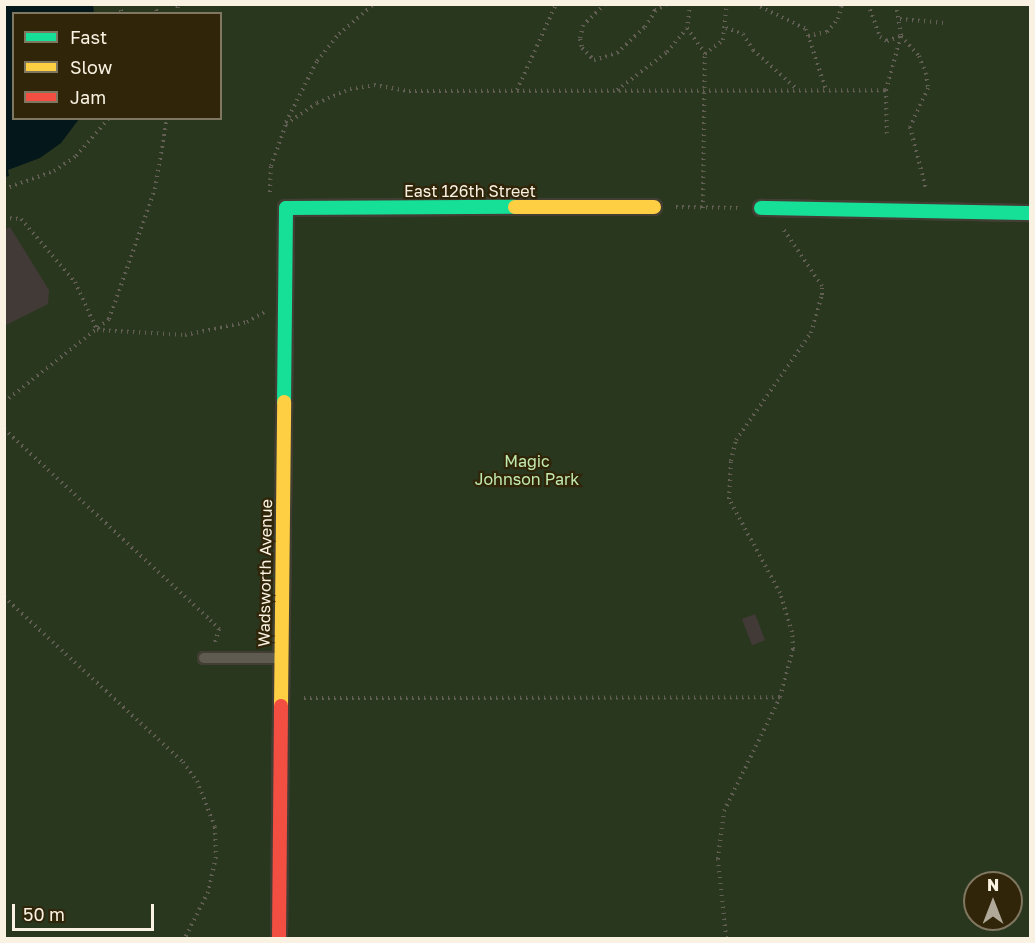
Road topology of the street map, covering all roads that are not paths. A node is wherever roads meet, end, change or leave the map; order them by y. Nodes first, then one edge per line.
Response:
1 (654, 207) road end
2 (286, 208) joint
3 (761, 208) road end
4 (1030, 213) edge
5 (209, 658) road end
6 (281, 658) junction
7 (279, 939) edge

1 - 2 street, East 126th Street
2 - 6 street, Wadsworth Avenue
3 - 4 street
5 - 6 lane
6 - 7 street, Wadsworth Avenue

